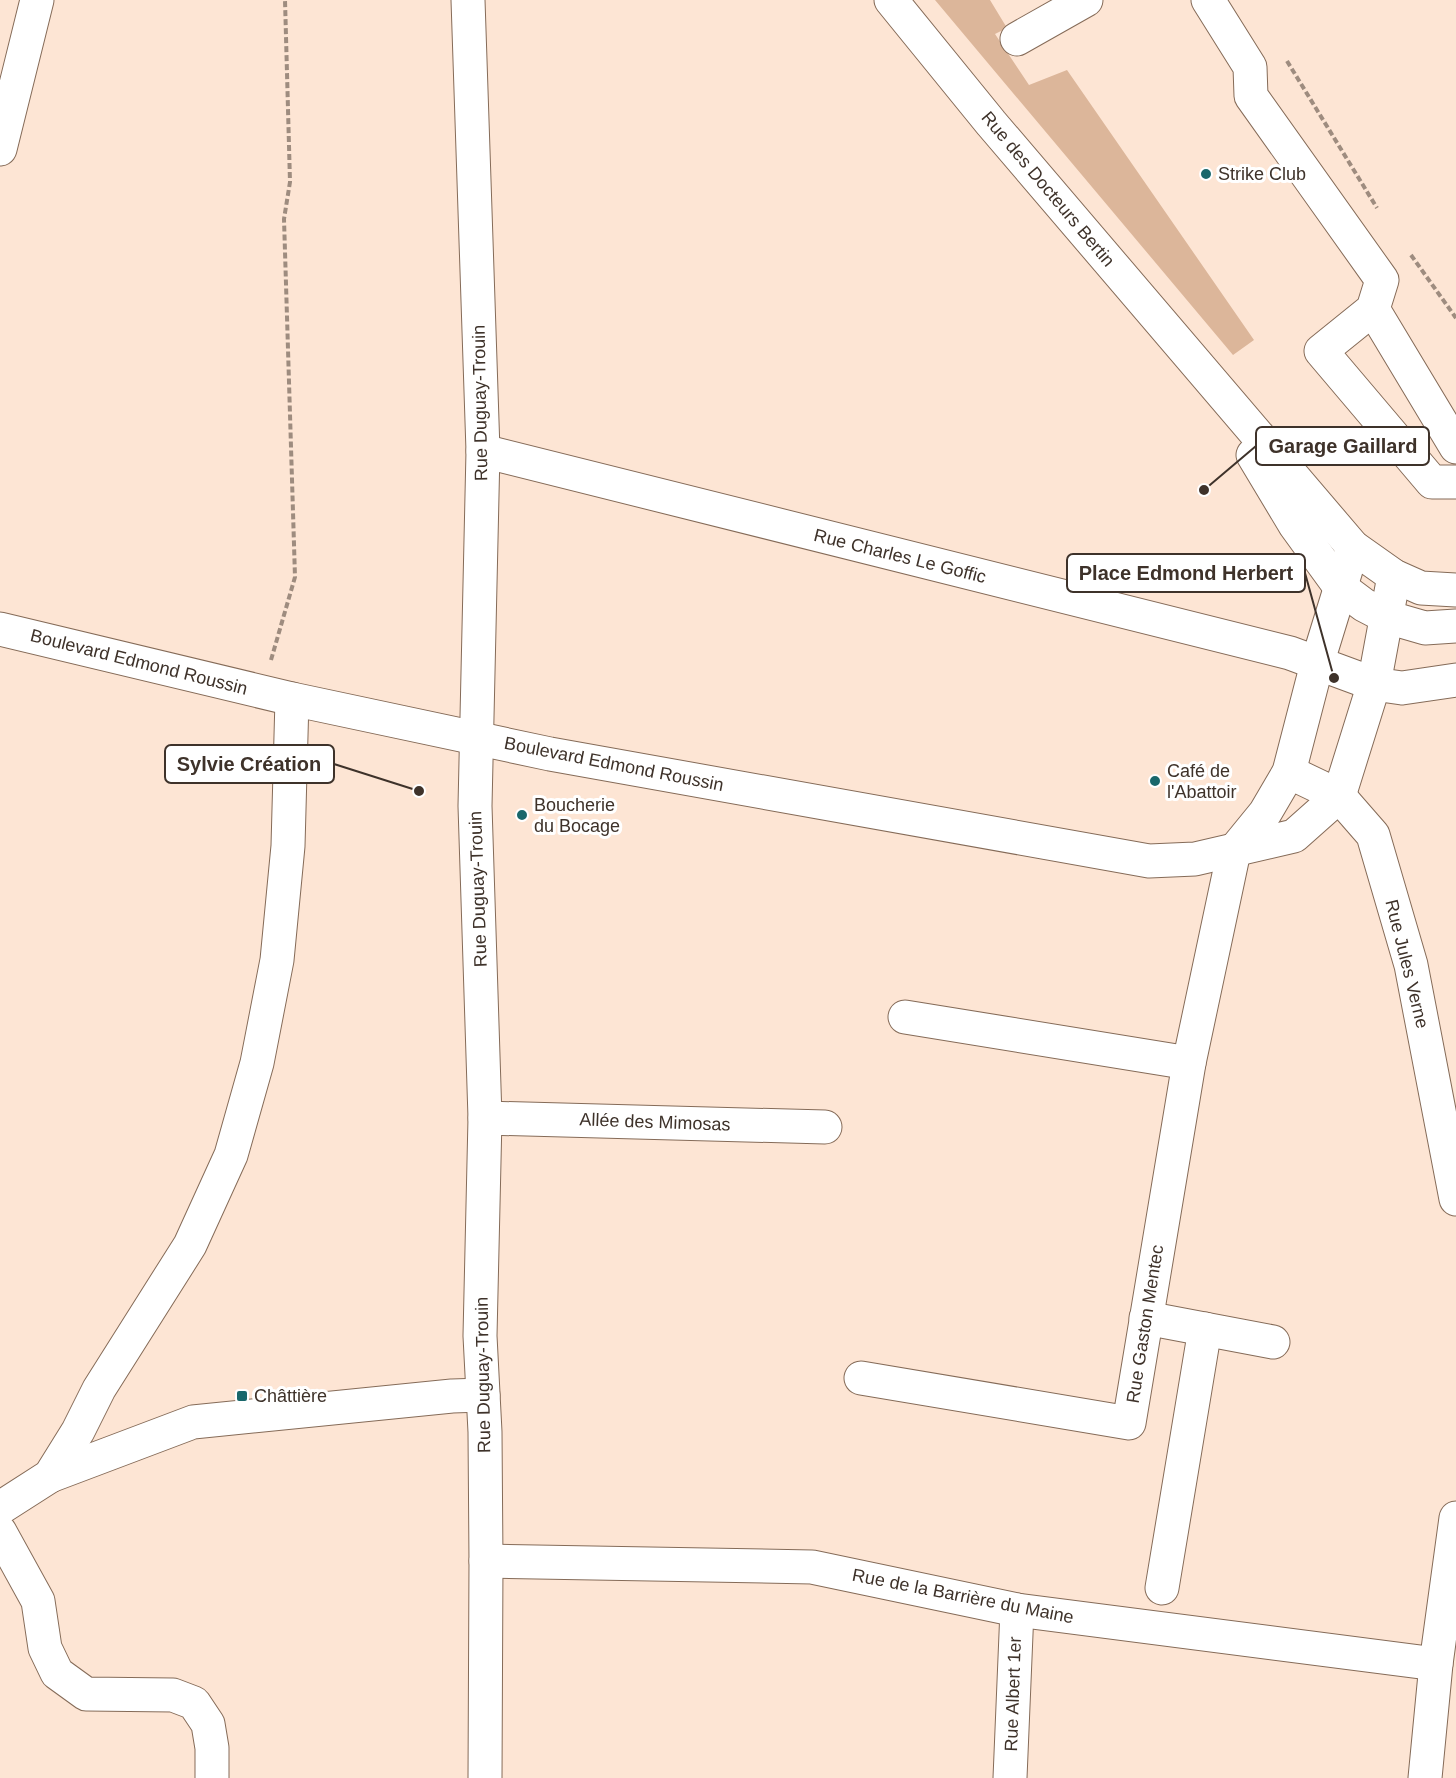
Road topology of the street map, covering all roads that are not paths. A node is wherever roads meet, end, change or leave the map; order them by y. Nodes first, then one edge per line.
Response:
1 (37, 0) edge
2 (468, 0) edge
3 (891, 0) edge
4 (1086, 0) edge
5 (1208, 0) edge
6 (1017, 39) dead end
7 (0, 149) edge
8 (1373, 309) junction
9 (1206, 376) junction
10 (1456, 447) edge
11 (483, 451) junction
12 (1456, 482) edge
13 (1353, 547) junction
14 (1394, 576) junction
15 (1340, 587) junction
16 (1456, 590) edge
17 (1387, 617) junction
18 (1456, 626) edge
19 (0, 629) edge
20 (1317, 664) junction
21 (1456, 680) edge
22 (1374, 684) junction
23 (277, 696) junction
24 (476, 738) junction
25 (1289, 772) junction
26 (1339, 796) junction
27 (1234, 851) junction
28 (905, 1017) dead end
29 (1189, 1063) junction
30 (485, 1118) junction
31 (825, 1127) dead end
32 (1456, 1199) edge
33 (1146, 1318) junction
34 (1205, 1329) junction
35 (1273, 1342) dead end
36 (861, 1378) dead end
37 (483, 1395) junction
38 (50, 1476) junction
39 (0, 1508) edge
40 (1456, 1518) edge
41 (0, 1532) edge
42 (486, 1561) junction
43 (1162, 1588) dead end
44 (1017, 1610) junction
45 (1436, 1664) junction
46 (212, 1778) edge
47 (485, 1778) edge
48 (1010, 1778) edge
49 (1425, 1778) edge

1 - 7 street
2 - 11 street, Rue Duguay-Trouin
3 - 9 street, Rue des Docteurs Bertin
4 - 6 street
5 - 8 street
8 - 10 street
8 - 12 street
9 - 13 street, Rue des Docteurs Bertin
9 - 15 street, Rue des Docteurs Bertin
11 - 20 street, Rue Charles Le Goffic
11 - 24 street, Rue Duguay-Trouin
13 - 14 street, Rue des Docteurs Bertin
13 - 15 street
14 - 16 street, Rue des Docteurs Bertin
14 - 17 street
15 - 17 street, Rue des Docteurs Bertin
15 - 20 street
17 - 18 street, Rue des Docteurs Bertin
17 - 22 street
19 - 23 street, Boulevard Edmond Roussin
20 - 22 street, Rue Charles Le Goffic
20 - 25 street
21 - 22 street, Rue Charles Le Goffic
22 - 26 street
23 - 24 street, Boulevard Edmond Roussin
23 - 38 street
24 - 27 street, Boulevard Edmond Roussin
24 - 30 street, Rue Duguay-Trouin
25 - 26 street, Rue Jules Verne
25 - 27 street
26 - 27 street, Boulevard Edmond Roussin
26 - 32 street, Rue Jules Verne
27 - 29 street, Rue Gaston Mentec
28 - 29 street
29 - 33 street, Rue Gaston Mentec
30 - 31 street, Allée des Mimosas
30 - 37 street, Rue Duguay-Trouin
33 - 34 street
33 - 36 street, Rue Gaston Mentec
34 - 35 street
34 - 43 street
37 - 38 street
37 - 42 street, Rue Duguay-Trouin
38 - 39 street
40 - 45 street
41 - 46 street
42 - 44 street, Rue de la Barrière du Maine
42 - 47 street, Rue Duguay-Trouin
44 - 45 street, Rue de la Barrière du Maine
44 - 48 street, Rue Albert 1er
45 - 49 street

